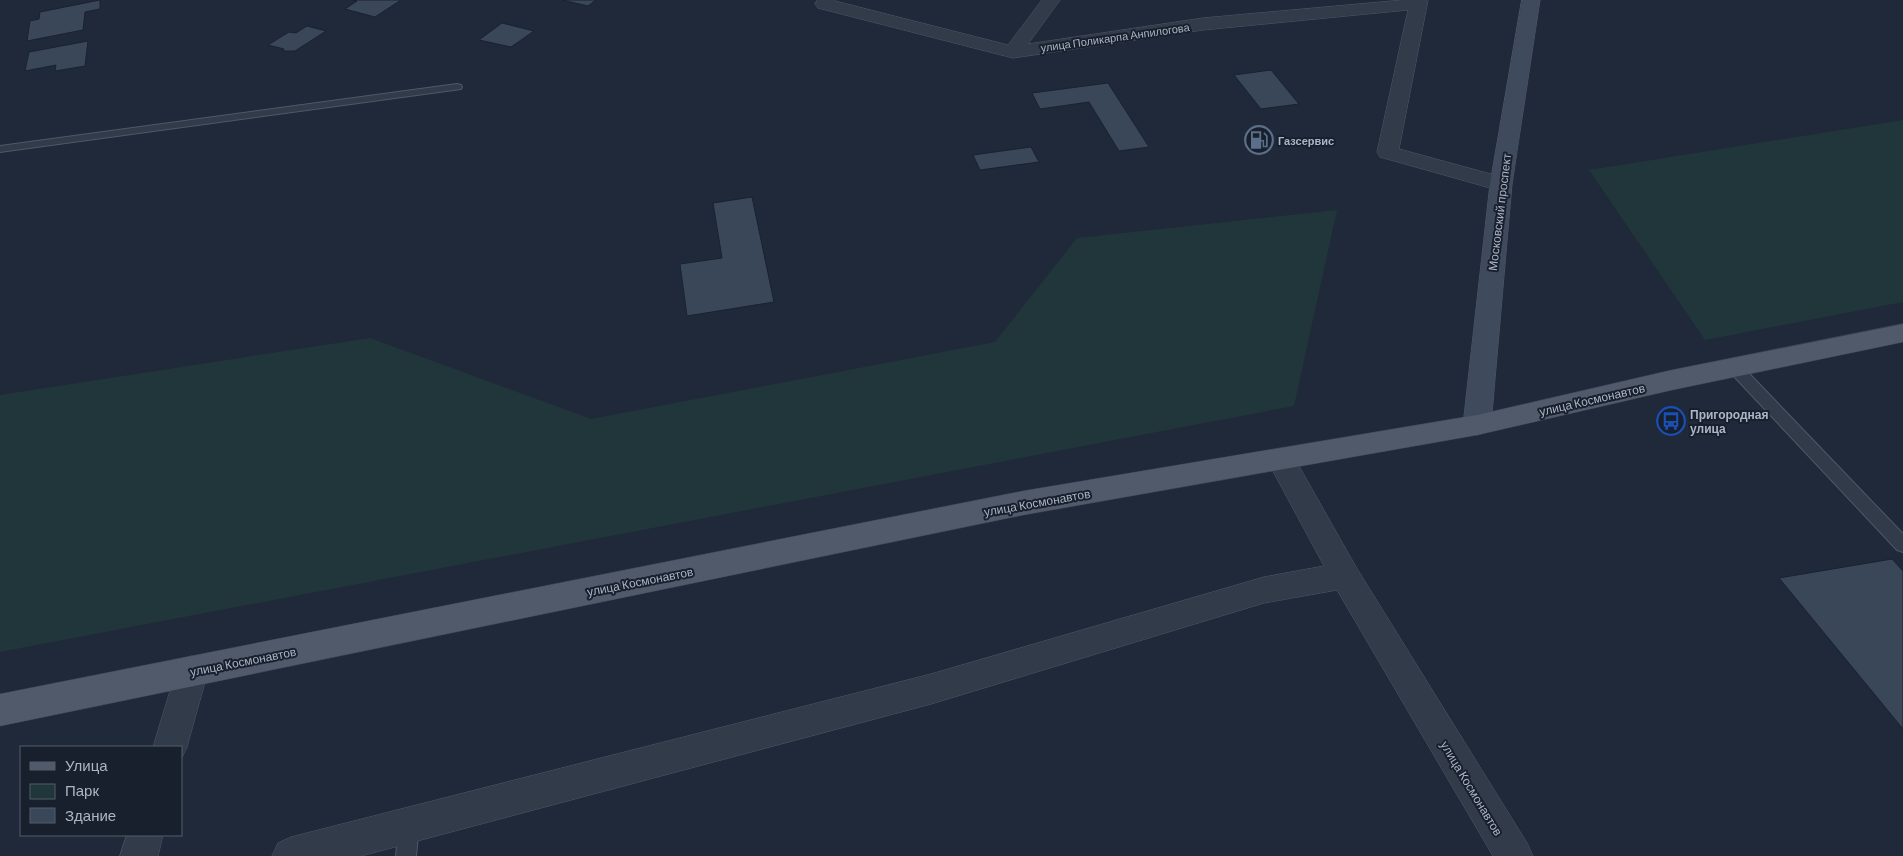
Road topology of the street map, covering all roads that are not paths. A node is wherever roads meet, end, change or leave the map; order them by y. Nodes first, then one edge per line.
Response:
1 (827, 0) edge
2 (1051, 0) edge
3 (1531, 0) edge
4 (1418, 2) edge
5 (1014, 52) junction
6 (457, 87) dead end
7 (0, 149) edge
8 (1501, 184) junction
9 (1903, 333) edge
10 (1734, 367) junction
11 (1478, 425) junction
12 (1281, 460) junction
13 (1903, 545) edge
14 (1345, 576) junction
15 (192, 671) junction
16 (0, 710) edge
17 (170, 746) edge
18 (145, 836) edge
19 (408, 840) edge
20 (139, 856) edge
21 (291, 856) edge
22 (1514, 856) edge

1 - 5 street, улица Поликарпа Анпилогова
2 - 5 street
3 - 8 main road, Московский проспект
4 - 5 street, улица Поликарпа Анпилогова
4 - 8 street
6 - 7 lane
8 - 11 main road, Московский проспект
9 - 10 main road, улица Космонавтов
10 - 11 main road, улица Космонавтов
10 - 13 lane
11 - 12 main road, улица Космонавтов
12 - 14 street, улица Космонавтов
12 - 15 main road, улица Космонавтов
14 - 19 street
14 - 22 street, улица Космонавтов
15 - 16 main road, улица Космонавтов
15 - 17 street
18 - 20 street
19 - 21 street

